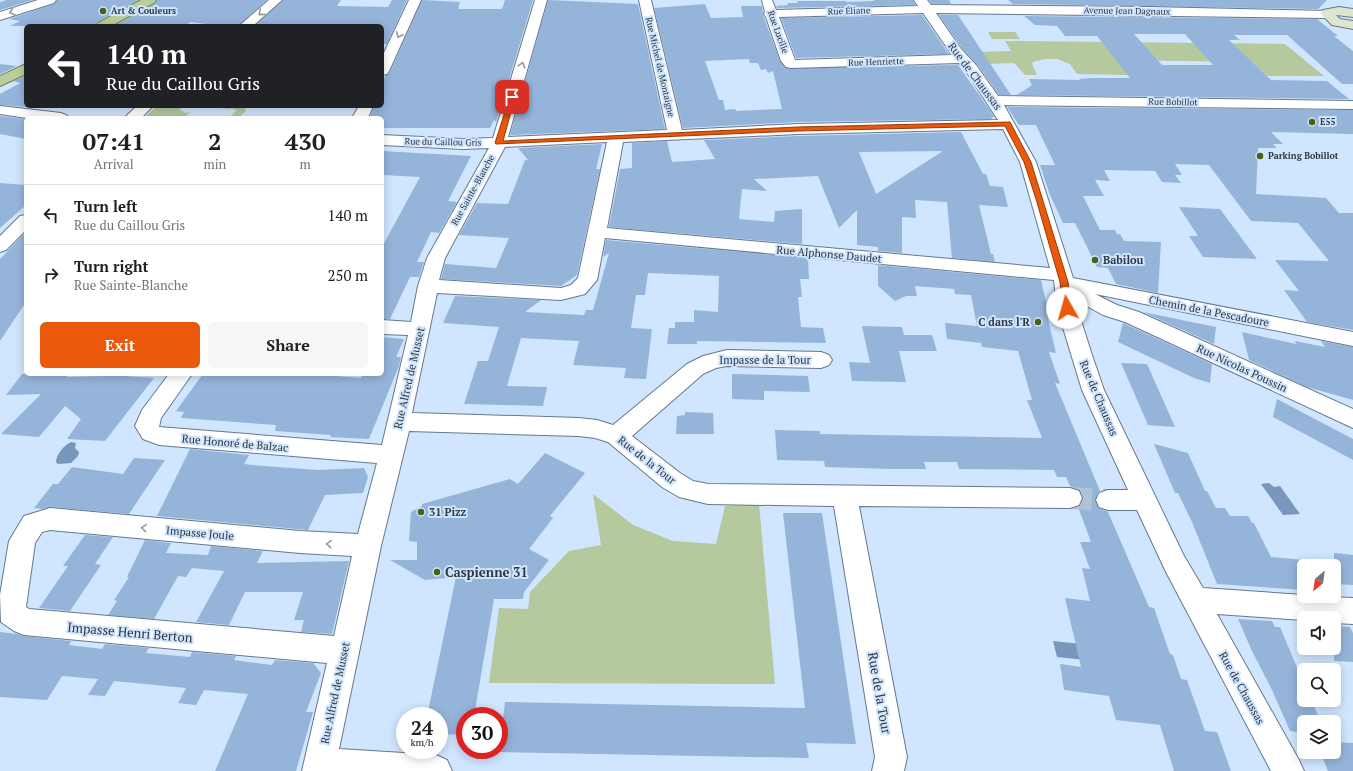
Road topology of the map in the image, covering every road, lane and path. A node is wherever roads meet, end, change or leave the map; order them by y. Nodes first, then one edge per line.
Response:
1 (50, 0) edge
2 (150, 0) edge
3 (276, 0) edge
4 (415, 0) edge
5 (542, 0) edge
6 (644, 0) edge
7 (766, 0) edge
8 (1128, 0) edge
9 (1335, 0) edge
10 (924, 4) edge
11 (1138, 11) junction
12 (1349, 12) edge
13 (770, 14) junction
14 (1327, 14) junction
15 (0, 16) edge
16 (106, 24) edge
17 (247, 24) edge
18 (1353, 25) edge
19 (962, 59) junction
20 (791, 64) joint
21 (384, 67) edge
22 (24, 69) edge
23 (0, 82) edge
24 (994, 100) junction
25 (1353, 104) edge
26 (144, 108) edge
27 (0, 110) edge
28 (18, 112) junction
29 (47, 116) edge
30 (134, 116) edge
31 (1008, 124) junction
32 (0, 125) edge
33 (676, 134) junction
34 (616, 137) junction
35 (384, 140) edge
36 (499, 143) junction
37 (24, 222) edge
38 (596, 232) junction
39 (3, 240) edge
40 (1063, 279) junction
41 (428, 286) junction
42 (1114, 292) junction
43 (1132, 317) junction
44 (384, 327) edge
45 (420, 329) junction
46 (1353, 339) edge
47 (821, 360) dead end
48 (180, 376) edge
49 (1353, 419) edge
50 (399, 423) junction
51 (616, 436) junction
52 (390, 455) junction
53 (845, 496) junction
54 (1070, 498) tunnel mouth
55 (1108, 500) tunnel mouth
56 (1146, 500) junction
57 (33, 524) joint
58 (368, 546) junction
59 (1195, 600) junction
60 (1353, 611) edge
61 (344, 651) junction
62 (319, 768) edge
63 (436, 771) edge
64 (888, 771) edge
65 (1288, 771) edge

1 -> 15 street
2 - 16 main road
3 -> 17 street
4 -> 21 street
36 -> 5 street, Rue Sainte-Blanche
6 - 33 street, Rue Michel de Montaigne
7 - 13 street, Rue Lucille
8 - 11 street
9 - 12 street
10 - 11 street, Avenue Jean Dagnaux
10 - 13 street, Rue Éliane
10 - 19 street, Rue de Chaussas
11 - 14 street, Avenue Jean Dagnaux
12 - 14 street
13 - 20 street, Rue Lucille
14 - 18 street
19 - 20 street, Rue Henriette
19 - 24 street, Rue de Chaussas
22 - 23 main road
24 - 25 street, Rue Bobillot
24 - 31 street, Rue de Chaussas
26 - 30 street
27 - 28 street
28 - 29 street
28 - 32 street
31 - 33 street, Rue du Caillou Gris
31 - 40 street, Rue de Chaussas
33 - 34 street, Rue du Caillou Gris
34 - 36 street, Rue du Caillou Gris
34 - 38 street
35 - 36 street, Rue du Caillou Gris
36 - 41 street, Rue Sainte-Blanche
37 - 39 street
38 - 40 street, Rue Alphonse Daudet
38 - 41 street
40 - 42 street, Chemin de la Pescadoure
40 - 43 street, Rue Nicolas Poussin
40 - 56 street, Rue de Chaussas
41 - 45 street, Rue Alfred de Musset
42 - 43 street, Rue Nicolas Poussin
42 - 46 street, Chemin de la Pescadoure
43 - 49 street, Rue Nicolas Poussin
44 - 45 street
45 - 50 street, Rue Alfred de Musset
47 - 51 street, Impasse de la Tour
48 - 52 street, Rue Honoré de Balzac
50 - 51 street, Rue de la Tour
50 - 52 street, Rue Alfred de Musset
51 - 53 street, Rue de la Tour
52 - 58 street, Rue Alfred de Musset
53 - 54 street, Rue de la Tour
53 - 64 street, Rue de la Tour
55 - 56 street
56 - 59 street, Rue de Chaussas
58 -> 57 street, Impasse Joule
57 - 61 street, Impasse Henri Berton
58 - 61 street, Rue Alfred de Musset
59 - 60 street
59 - 65 street, Rue de Chaussas
61 - 62 street, Rue Alfred de Musset
62 - 63 street

